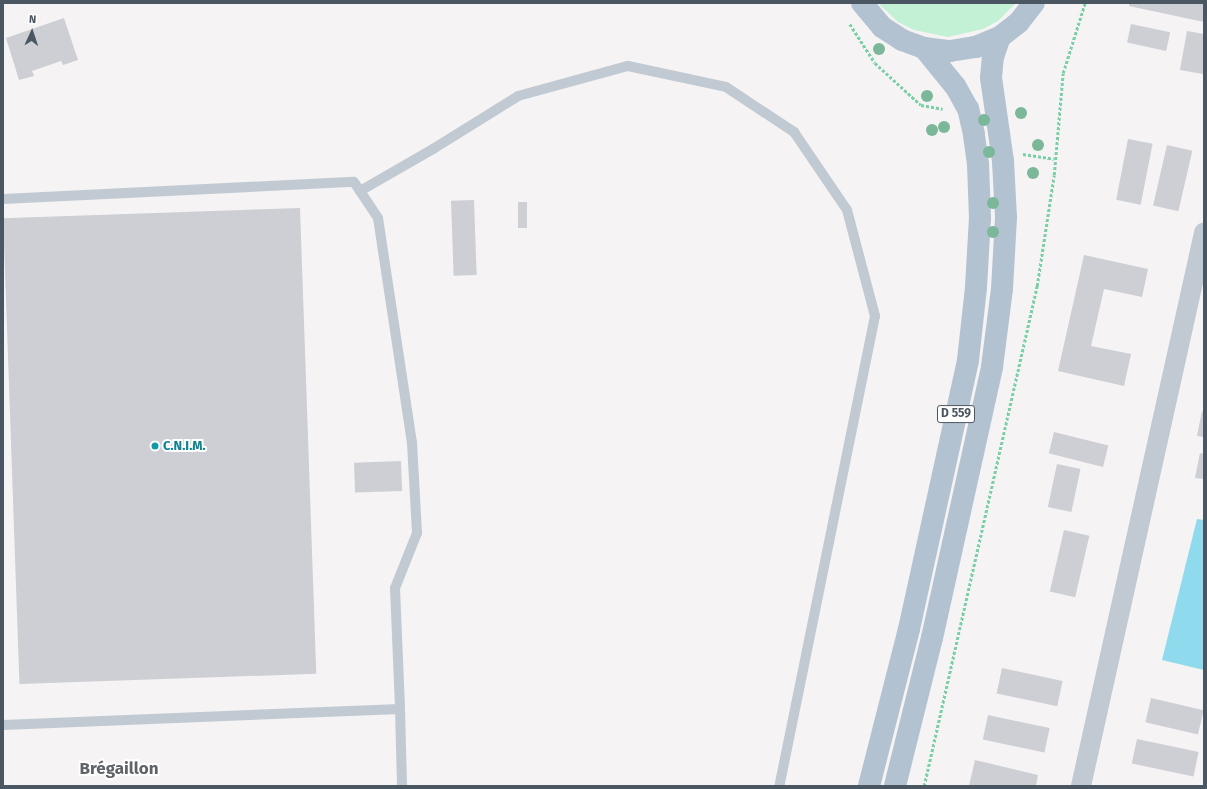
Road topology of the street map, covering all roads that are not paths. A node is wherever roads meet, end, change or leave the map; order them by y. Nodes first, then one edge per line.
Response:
1 (1034, 3) edge
2 (854, 10) edge
3 (1000, 37) junction
4 (924, 48) junction
5 (360, 191) junction
6 (3, 198) edge
7 (1204, 233) edge
8 (400, 709) junction
9 (3, 725) edge
10 (402, 786) edge
11 (779, 786) edge
12 (869, 786) edge
13 (895, 786) edge
14 (1081, 786) edge

1 - 3 main road
2 - 4 main road
3 - 4 main road
3 - 13 main road, D 559
4 - 12 main road, D 559
5 - 6 lane
5 - 8 lane
5 - 11 lane
7 - 14 street
8 - 9 lane
8 - 10 lane

